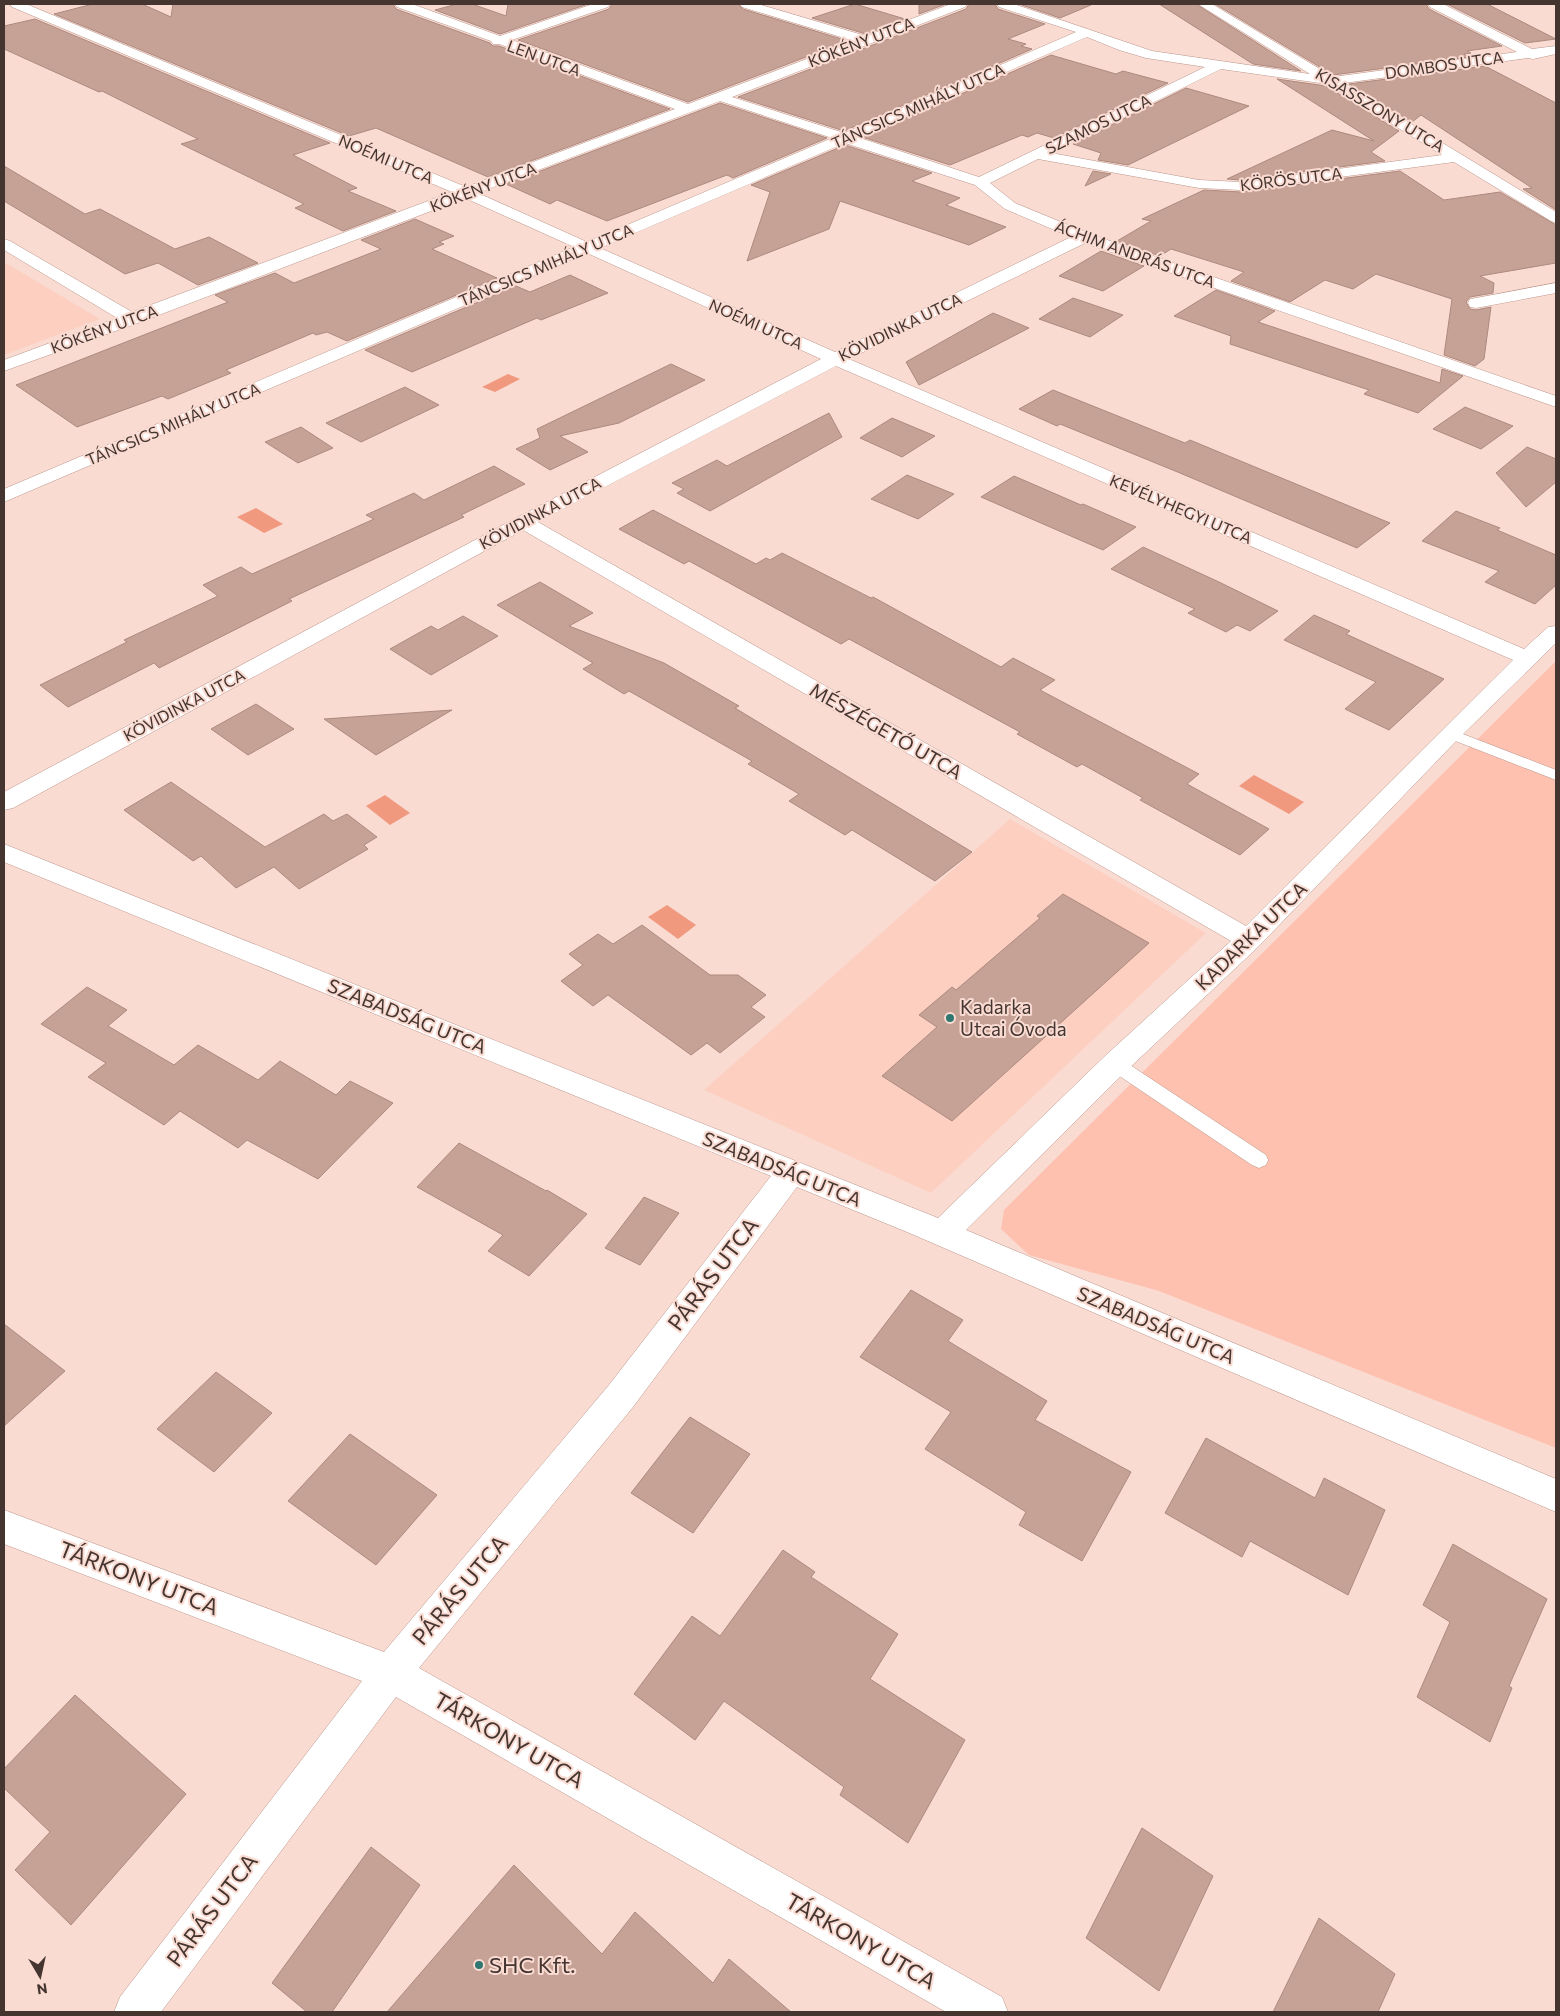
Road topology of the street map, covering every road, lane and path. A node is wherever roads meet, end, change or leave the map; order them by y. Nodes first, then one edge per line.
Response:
1 (426, 4) edge
2 (604, 4) edge
3 (746, 4) edge
4 (961, 4) edge
5 (1003, 4) edge
6 (1204, 4) edge
7 (1434, 4) edge
8 (49, 6) dead end
9 (407, 6) edge
10 (15, 10) edge
11 (32, 10) junction
12 (1087, 32) junction
13 (497, 40) junction
14 (865, 40) junction
15 (1556, 50) edge
16 (1530, 53) junction
17 (1548, 62) dead end
18 (1216, 66) junction
19 (1331, 81) junction
20 (720, 97) junction
21 (688, 110) junction
22 (844, 138) junction
23 (1036, 154) junction
24 (1458, 157) junction
25 (980, 182) junction
26 (466, 193) junction
27 (1556, 218) edge
28 (1084, 237) junction
29 (4, 244) edge
30 (586, 248) junction
31 (1556, 288) edge
32 (1476, 303) dead end
33 (132, 319) junction
34 (835, 359) junction
35 (4, 366) edge
36 (1556, 402) edge
37 (4, 496) edge
38 (523, 522) junction
39 (1556, 632) edge
40 (1527, 658) junction
41 (1450, 734) junction
42 (1556, 775) edge
43 (4, 802) edge
44 (4, 852) edge
45 (1249, 940) junction
46 (1115, 1064) junction
47 (1259, 1160) dead end
48 (791, 1172) junction
49 (940, 1234) junction
50 (1556, 1496) edge
51 (4, 1526) edge
52 (391, 1673) junction
53 (135, 2012) edge
54 (987, 2012) edge

1 - 9 street
2 - 13 street
3 - 14 street
4 - 14 street, KÖKÉNY UTCA
5 - 12 street
6 - 19 street, KISASSZONY UTCA
7 - 16 street
8 - 11 street
9 - 13 street, LEN UTCA
10 - 11 street
11 - 26 street, NOÉMI UTCA
12 - 18 street
12 - 22 street, TÁNCSICS MIHÁLY UTCA
13 - 21 street, LEN UTCA
14 - 20 street, KÖKÉNY UTCA
15 - 16 street, DOMBOS UTCA
16 - 17 street
16 - 19 street, DOMBOS UTCA
18 - 19 street
18 - 23 street, SZAMOS UTCA
19 - 24 street, KISASSZONY UTCA
20 - 21 street, KÖKÉNY UTCA
20 - 22 street, ÁCHIM ANDRÁS UTCA
21 - 26 street, KÖKÉNY UTCA
22 - 25 street, ÁCHIM ANDRÁS UTCA
22 - 30 street, TÁNCSICS MIHÁLY UTCA
23 - 24 street, KÖRÖS UTCA
23 - 25 street, SZAMOS UTCA
24 - 27 street, KISASSZONY UTCA
25 - 28 street, ÁCHIM ANDRÁS UTCA
26 - 30 street, NOÉMI UTCA
26 - 33 street, KÖKÉNY UTCA
28 - 34 street, KÖVIDINKA UTCA
28 - 36 street, ÁCHIM ANDRÁS UTCA
29 - 33 street
30 - 34 street, NOÉMI UTCA
30 - 37 street, TÁNCSICS MIHÁLY UTCA
31 - 32 street
33 - 35 street, KÖKÉNY UTCA
34 - 38 street, KÖVIDINKA UTCA
34 - 40 street, KEVÉLYHEGYI UTCA
38 - 43 street, KÖVIDINKA UTCA
38 - 45 street, MÉSZÉGETŐ UTCA
39 - 40 street, KADARKA UTCA
40 - 41 street, KADARKA UTCA
41 - 42 lane
41 - 45 street, KADARKA UTCA
44 - 48 street, SZABADSÁG UTCA
45 - 46 street, KADARKA UTCA
46 - 47 lane
46 - 49 street, KADARKA UTCA
48 - 49 street, SZABADSÁG UTCA
48 - 52 street, PÁRÁS UTCA
49 - 50 street, SZABADSÁG UTCA
51 - 52 street, TÁRKONY UTCA
52 - 53 street, PÁRÁS UTCA
52 - 54 street, TÁRKONY UTCA

